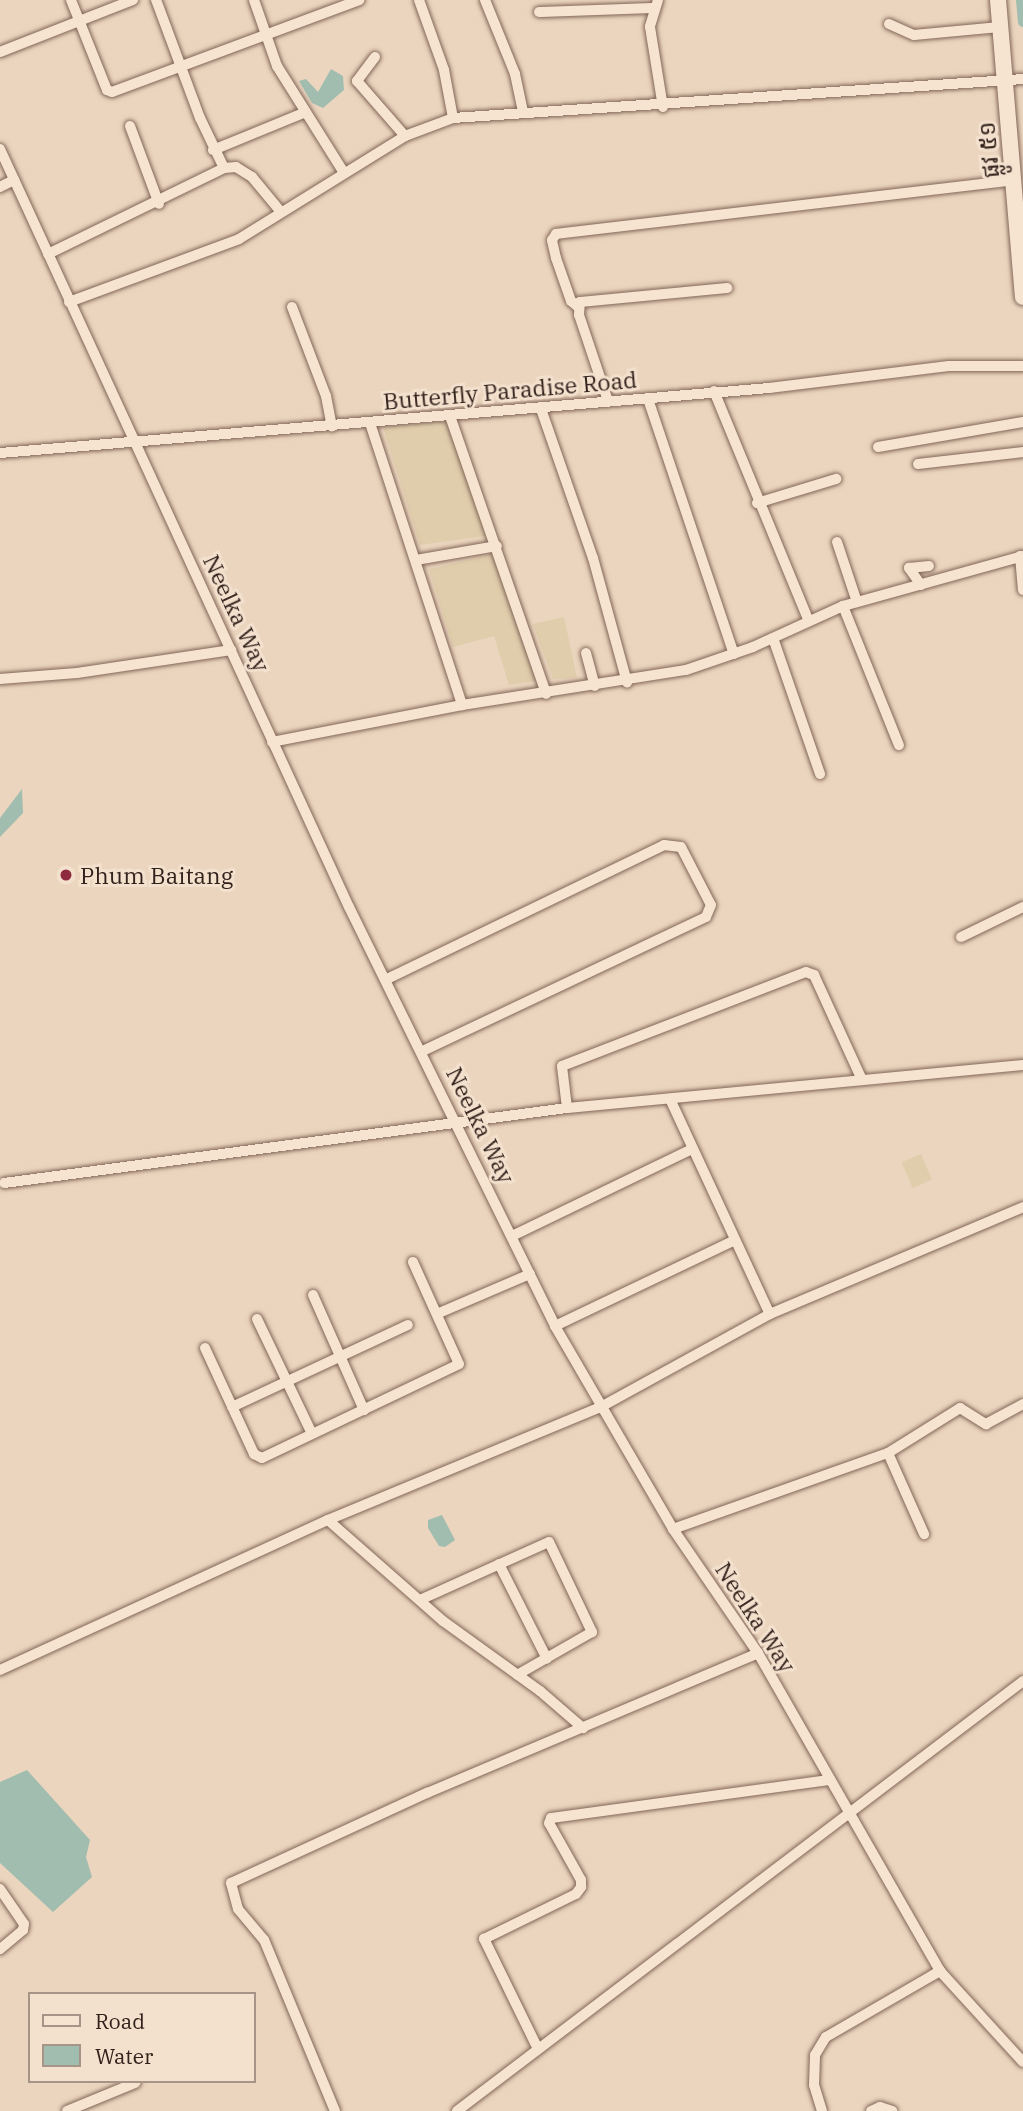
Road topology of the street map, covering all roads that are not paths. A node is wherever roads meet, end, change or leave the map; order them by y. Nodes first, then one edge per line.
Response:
1 (71, 0) edge
2 (133, 0) edge
3 (156, 0) edge
4 (254, 0) edge
5 (359, 0) edge
6 (419, 0) edge
7 (485, 0) edge
8 (998, 0) edge
9 (656, 4) edge
10 (539, 12) dead end
11 (79, 20) junction
12 (889, 24) dead end
13 (1000, 27) junction
14 (265, 34) junction
15 (0, 52) edge
16 (375, 57) dead end
17 (181, 65) junction
18 (1014, 80) edge
19 (663, 107) junction
20 (523, 111) junction
21 (306, 113) junction
22 (453, 118) junction
23 (130, 126) dead end
24 (405, 136) junction
25 (0, 149) edge
26 (213, 150) junction
27 (224, 168) junction
28 (344, 173) junction
29 (15, 180) junction
30 (1013, 180) junction
31 (0, 187) edge
32 (1019, 198) edge
33 (159, 204) junction
34 (281, 212) junction
35 (48, 254) junction
36 (727, 288) dead end
37 (1023, 296) edge
38 (69, 302) junction
39 (292, 307) dead end
40 (578, 307) junction
41 (1016, 366) edge
42 (714, 391) junction
43 (648, 399) junction
44 (608, 401) junction
45 (541, 409) junction
46 (450, 415) junction
47 (1020, 422) edge
48 (370, 423) junction
49 (332, 426) junction
50 (135, 444) junction
51 (878, 447) dead end
52 (1021, 452) edge
53 (0, 453) edge
54 (918, 464) dead end
55 (836, 479) dead end
56 (757, 503) junction
57 (837, 542) dead end
58 (497, 546) junction
59 (1021, 556) edge
60 (416, 560) junction
61 (929, 566) dead end
62 (922, 584) junction
63 (1023, 590) edge
64 (857, 602) junction
65 (843, 606) junction
66 (808, 620) junction
67 (773, 638) junction
68 (231, 650) junction
69 (586, 653) dead end
70 (734, 654) junction
71 (0, 679) edge
72 (627, 682) junction
73 (595, 686) junction
74 (547, 694) junction
75 (461, 705) junction
76 (272, 742) junction
77 (899, 744) dead end
78 (820, 774) dead end
79 (1023, 907) edge
80 (961, 937) dead end
81 (387, 979) junction
82 (422, 1051) junction
83 (1023, 1065) edge
84 (862, 1080) junction
85 (670, 1099) junction
86 (567, 1108) junction
87 (455, 1121) junction
88 (692, 1149) junction
89 (4, 1183) dead end
90 (1023, 1206) edge
91 (512, 1236) junction
92 (735, 1240) junction
93 (413, 1262) dead end
94 (530, 1274) junction
95 (313, 1295) dead end
96 (439, 1313) junction
97 (770, 1314) junction
98 (257, 1319) dead end
99 (408, 1325) dead end
100 (555, 1326) junction
101 (205, 1348) dead end
102 (342, 1356) junction
103 (286, 1382) junction
104 (1023, 1404) edge
105 (232, 1407) junction
106 (599, 1408) junction
107 (364, 1410) junction
108 (312, 1434) junction
109 (888, 1453) junction
110 (328, 1520) junction
111 (673, 1529) junction
112 (924, 1534) dead end
113 (499, 1564) junction
114 (422, 1599) junction
115 (758, 1653) junction
116 (547, 1659) junction
117 (0, 1670) edge
118 (517, 1675) junction
119 (1023, 1681) edge
120 (583, 1728) junction
121 (829, 1780) junction
122 (849, 1813) junction
123 (0, 1889) edge
124 (0, 1949) edge
125 (940, 1971) junction
126 (538, 2049) junction
127 (1023, 2062) edge
128 (135, 2083) edge
129 (67, 2111) edge
130 (335, 2111) edge
131 (457, 2111) edge
132 (822, 2111) edge
133 (871, 2111) edge
134 (892, 2111) edge

1 - 11 street
2 - 11 street
3 - 17 street
4 - 14 street
5 - 14 street
6 - 22 street
7 - 20 street
8 - 13 main road, ផ្លូវ ៥១
9 - 10 street
9 - 19 street
11 - 15 street
11 - 17 street
12 - 13 street
13 - 18 main road, ផ្លូវ ៥១
14 - 17 street
14 - 21 street
16 - 24 street
17 - 26 street
18 - 19 street
18 - 30 main road, ផ្លូវ ៥១
19 - 20 street
20 - 22 street
21 - 26 street
21 - 28 street
22 - 24 street
23 - 33 street
24 - 28 street
25 - 29 street, Neelka Way
26 - 27 street
27 - 33 street
27 - 34 street
28 - 34 street
29 - 31 street
29 - 35 street, Neelka Way
30 - 32 main road, ផ្លូវ ៥១
30 - 40 street
32 - 37 main road, ផ្លូវ ៥១
33 - 35 street
34 - 38 street
35 - 38 street, Neelka Way
36 - 40 street
38 - 50 street, Neelka Way
39 - 49 street
40 - 44 street
41 - 42 street, Butterfly Paradise Road
42 - 43 street, Butterfly Paradise Road
42 - 56 street
43 - 44 street, Butterfly Paradise Road
43 - 70 street
44 - 45 street, Butterfly Paradise Road
45 - 46 street, Butterfly Paradise Road
45 - 72 street
46 - 48 street, Butterfly Paradise Road
46 - 58 street
47 - 51 street
48 - 49 street, Butterfly Paradise Road
48 - 60 street
49 - 50 street, Butterfly Paradise Road
50 - 53 street, Butterfly Paradise Road
50 - 68 street, Neelka Way
52 - 54 street
55 - 56 street
56 - 66 street
57 - 64 street
58 - 60 street
58 - 74 street
59 - 62 street
59 - 63 street
60 - 75 street
61 - 62 street
62 - 64 street
64 - 65 street
65 - 66 street
65 - 77 street
66 - 67 street
67 - 70 street
67 - 78 street
68 - 71 street
68 - 76 street, Neelka Way
69 - 73 street
70 - 72 street
72 - 73 street
73 - 74 street
74 - 75 street
75 - 76 street
76 - 81 street, Neelka Way
79 - 80 street
81 - 82 street, Neelka Way
81 - 82 street
82 - 87 street, Neelka Way
83 - 84 street
84 - 85 street
84 - 86 street
85 - 86 street
85 - 88 street
86 - 87 street
87 - 89 street
87 - 91 street, Neelka Way
88 - 91 street
88 - 92 street
90 - 97 street
91 - 94 street, Neelka Way
92 - 97 street
92 - 100 street
93 - 96 street
94 - 96 street
94 - 100 street, Neelka Way
95 - 102 street
96 - 107 street
97 - 106 street
98 - 103 street
99 - 102 street
100 - 106 street, Neelka Way
101 - 105 street
102 - 103 street
102 - 107 street
103 - 105 street
103 - 108 street
104 - 109 street
105 - 108 street
106 - 110 street
106 - 111 street, Neelka Way
107 - 108 street
109 - 111 street
109 - 112 street
110 - 114 street
110 - 117 street
111 - 115 street, Neelka Way
113 - 114 street
113 - 116 street
113 - 116 street
114 - 118 street
115 - 120 street
115 - 121 street, Neelka Way
116 - 118 street
118 - 120 street
119 - 122 street
120 - 130 street
121 - 122 street, Neelka Way
121 - 126 street
122 - 125 street, Neelka Way
122 - 126 street
123 - 124 street
125 - 127 street, Neelka Way
125 - 132 street
126 - 131 street
128 - 129 street
133 - 134 street

